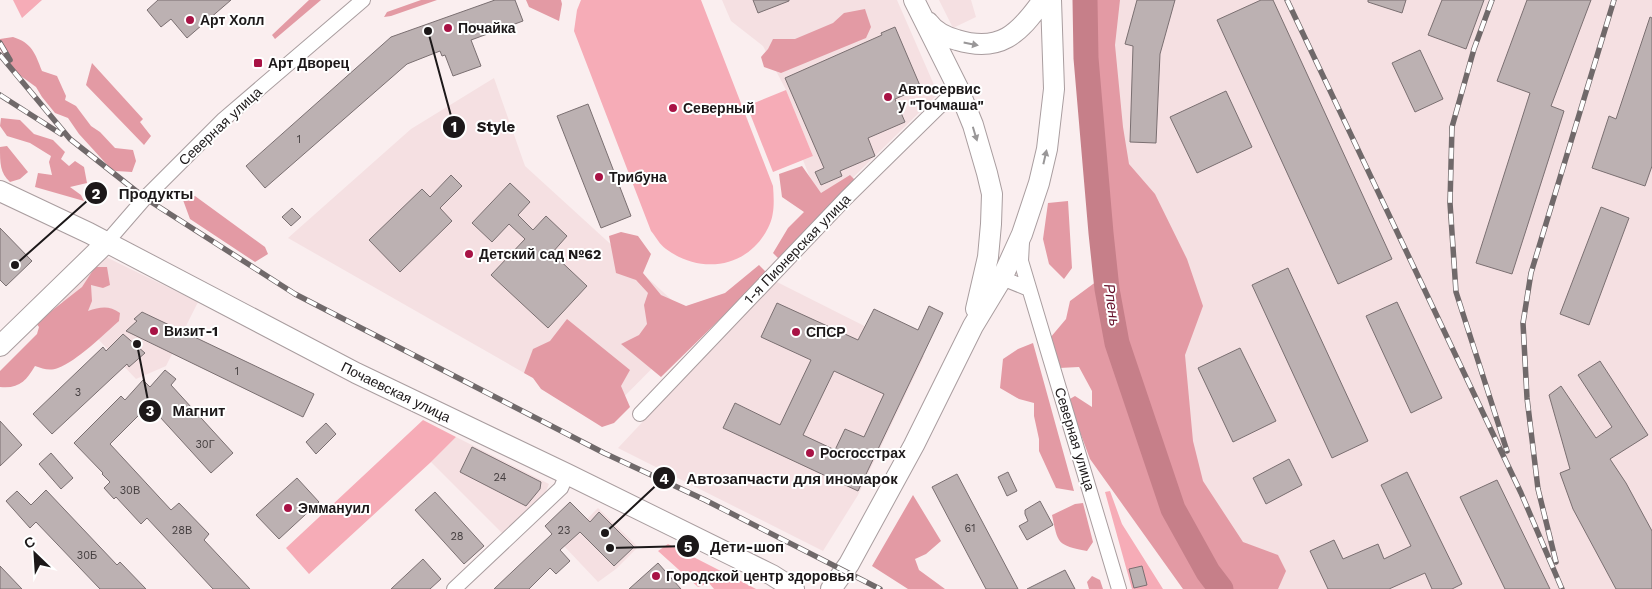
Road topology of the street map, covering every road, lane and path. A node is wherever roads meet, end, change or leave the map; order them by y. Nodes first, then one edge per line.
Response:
1 (363, 0) edge
2 (1043, 0) edge
3 (1051, 0) edge
4 (916, 4) edge
5 (958, 88) junction
6 (0, 191) edge
7 (1022, 234) junction
8 (106, 243) junction
9 (1002, 278) junction
10 (1029, 289) junction
11 (973, 326) junction
12 (0, 346) edge
13 (640, 414) dead end
14 (568, 474) junction
15 (454, 589) edge
16 (794, 589) edge
17 (831, 589) edge
18 (1119, 589) edge

1 - 8 street, Северная улица
4 -> 2 main road
7 -> 3 main road
4 - 5 main road
5 -> 11 main road
5 - 13 street, 1-я Пионерская улица
6 - 8 main road, Почаевская улица
7 - 9 main road
7 - 10 street, Северная улица
8 - 12 main road, Северная улица
8 - 14 main road, Почаевская улица
9 - 10 street
9 - 11 main road
10 - 18 street, Северная улица
11 - 17 main road
14 - 15 street
14 - 16 main road, Почаевская улица

